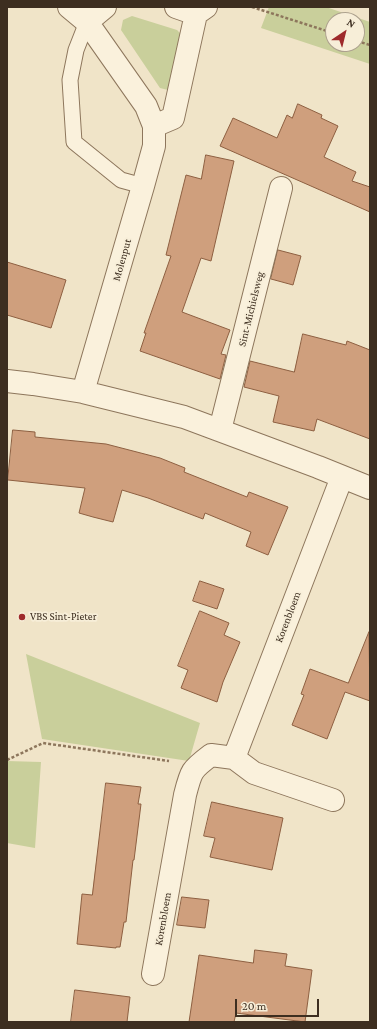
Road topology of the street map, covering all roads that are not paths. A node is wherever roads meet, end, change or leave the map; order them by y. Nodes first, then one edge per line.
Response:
1 (69, 7) edge
2 (105, 7) edge
3 (176, 7) edge
4 (201, 10) edge
5 (87, 22) junction
6 (154, 126) junction
7 (144, 186) junction
8 (281, 188) dead end
9 (7, 381) edge
10 (83, 392) junction
11 (220, 430) junction
12 (342, 477) junction
13 (370, 488) edge
14 (234, 758) junction
15 (333, 800) dead end
16 (153, 974) dead end

1 - 5 street, Molenput
2 - 5 street
3 - 4 street
4 - 6 street
5 - 6 street, Molenput
5 - 7 lane
6 - 7 street, Molenput
7 - 10 street, Molenput
8 - 11 street, Sint-Michielsweg
9 - 10 street
10 - 11 street
11 - 12 street
12 - 13 street
12 - 14 street, Korenbloem
14 - 15 street, Korenbloem
14 - 16 street, Korenbloem

